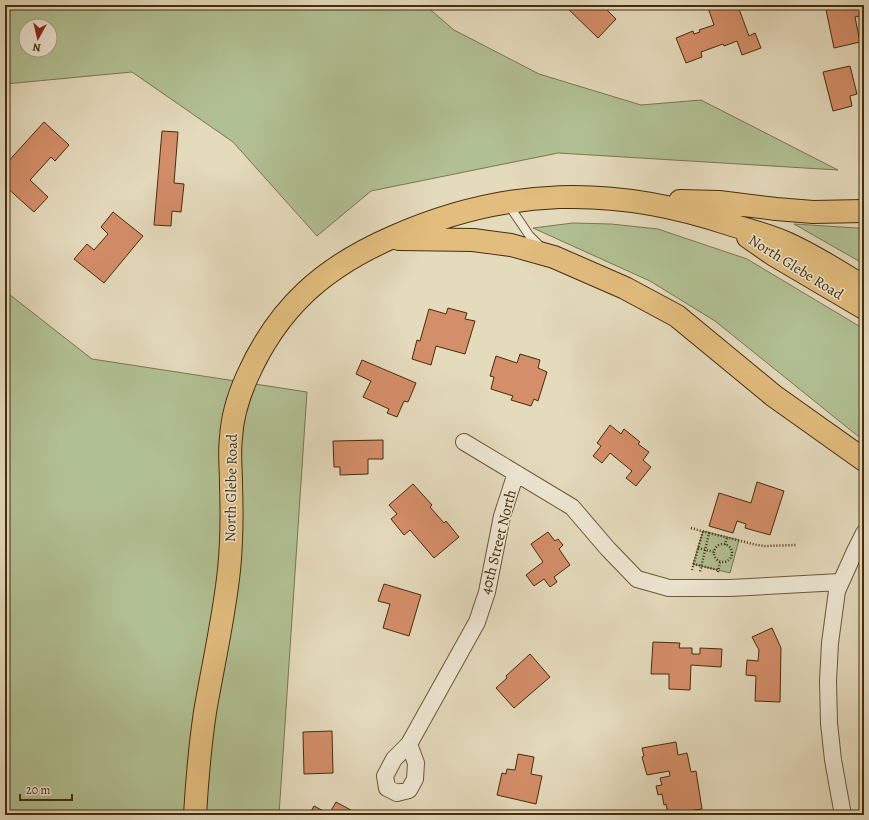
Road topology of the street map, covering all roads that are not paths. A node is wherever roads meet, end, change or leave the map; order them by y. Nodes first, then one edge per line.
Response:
1 (632, 201) junction
2 (506, 202) junction
3 (864, 210) edge
4 (729, 224) junction
5 (387, 239) junction
6 (554, 257) junction
7 (864, 287) edge
8 (864, 308) edge
9 (464, 442) dead end
10 (864, 460) edge
11 (516, 473) junction
12 (864, 533) edge
13 (840, 582) junction
14 (409, 744) dead end
15 (195, 815) edge
16 (843, 815) edge

1 - 2 main road, North Glebe Road
1 - 3 main road
1 - 4 main road, North Glebe Road
2 - 5 main road, North Glebe Road
2 - 6 lane
4 - 7 main road, North Glebe Road
4 - 8 main road, North Glebe Road
5 - 6 main road
5 - 15 main road, North Glebe Road
6 - 10 main road
9 - 11 street
11 - 13 street, 40th Street North
11 - 14 street, 40th Street North
12 - 13 street
13 - 16 street

